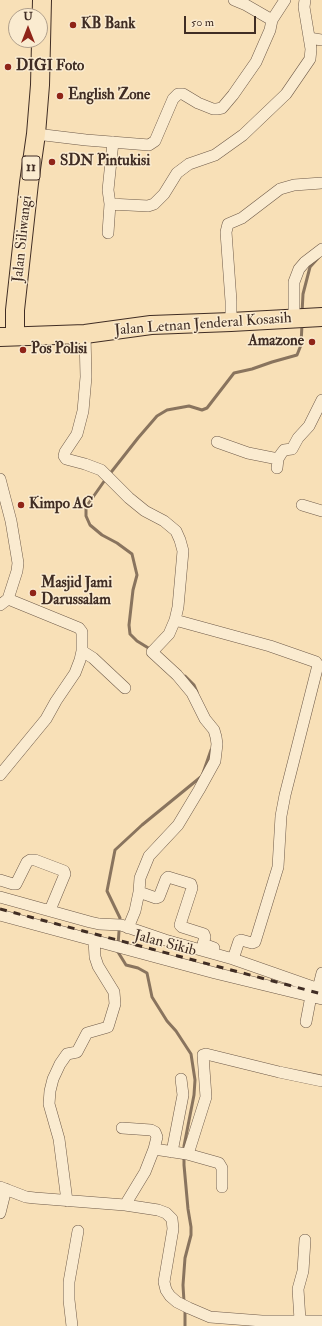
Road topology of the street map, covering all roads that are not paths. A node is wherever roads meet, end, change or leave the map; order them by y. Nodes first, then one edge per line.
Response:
1 (42, 0) edge
2 (234, 0) edge
3 (285, 0) edge
4 (305, 0) edge
5 (272, 20) junction
6 (309, 38) junction
7 (322, 40) edge
8 (36, 134) junction
9 (113, 142) junction
10 (322, 183) edge
11 (110, 204) junction
12 (108, 233) dead end
13 (322, 249) edge
14 (322, 317) edge
15 (294, 319) junction
16 (231, 322) junction
17 (85, 334) junction
18 (7, 336) edge
19 (322, 400) edge
20 (217, 442) dead end
21 (0, 478) edge
22 (302, 505) dead end
23 (322, 511) edge
24 (6, 522) edge
25 (4, 602) edge
26 (175, 620) junction
27 (82, 651) junction
28 (125, 688) dead end
29 (0, 775) edge
30 (0, 880) edge
31 (139, 892) junction
32 (0, 897) edge
33 (50, 910) junction
34 (0, 915) edge
35 (125, 926) junction
36 (94, 940) junction
37 (221, 950) dead end
38 (233, 959) junction
39 (322, 973) edge
40 (318, 993) edge
41 (306, 1022) dead end
42 (181, 1079) dead end
43 (322, 1080) edge
44 (122, 1128) dead end
45 (154, 1149) junction
46 (181, 1154) junction
47 (222, 1187) dead end
48 (3, 1188) edge
49 (67, 1201) junction
50 (125, 1204) junction
51 (0, 1213) edge
52 (78, 1231) dead end
53 (305, 1240) dead end
54 (300, 1320) junction
55 (322, 1321) edge
56 (210, 1322) edge
57 (72, 1326) edge

1 - 8 highway, Jalan Siliwangi / 11
2 - 5 street
3 - 5 street
4 - 6 street
5 - 9 street
6 - 7 street
6 - 11 street
8 - 9 street
8 - 18 highway, Jalan Siliwangi / 11
9 - 11 street
10 - 16 street
11 - 12 street
13 - 15 street
14 - 15 highway, Jalan Letnan Jenderal Kosasih / 11
15 - 16 highway, Jalan Letnan Jenderal Kosasih / 11
16 - 17 highway, Jalan Letnan Jenderal Kosasih / 11
17 - 18 highway, Jalan Siliwangi / 11
17 - 26 street
19 - 20 street
21 - 24 street
22 - 23 street
24 - 25 street
25 - 27 street
26 - 31 street
26 - 38 street
27 - 28 street
27 - 29 street
30 - 33 street
31 - 35 street
31 - 37 street
32 - 33 street
33 - 35 street
34 - 36 street, Jalan Sikib
35 - 38 street
36 - 40 street, Jalan Sikib
36 - 49 street
38 - 40 street
39 - 40 street
40 - 41 street
42 - 46 street
43 - 46 street
44 - 45 street
45 - 46 street
45 - 50 street
46 - 47 street
48 - 49 street
48 - 51 street
49 - 50 street
50 - 56 street
52 - 57 street
53 - 54 street
54 - 55 street
54 - 56 street

